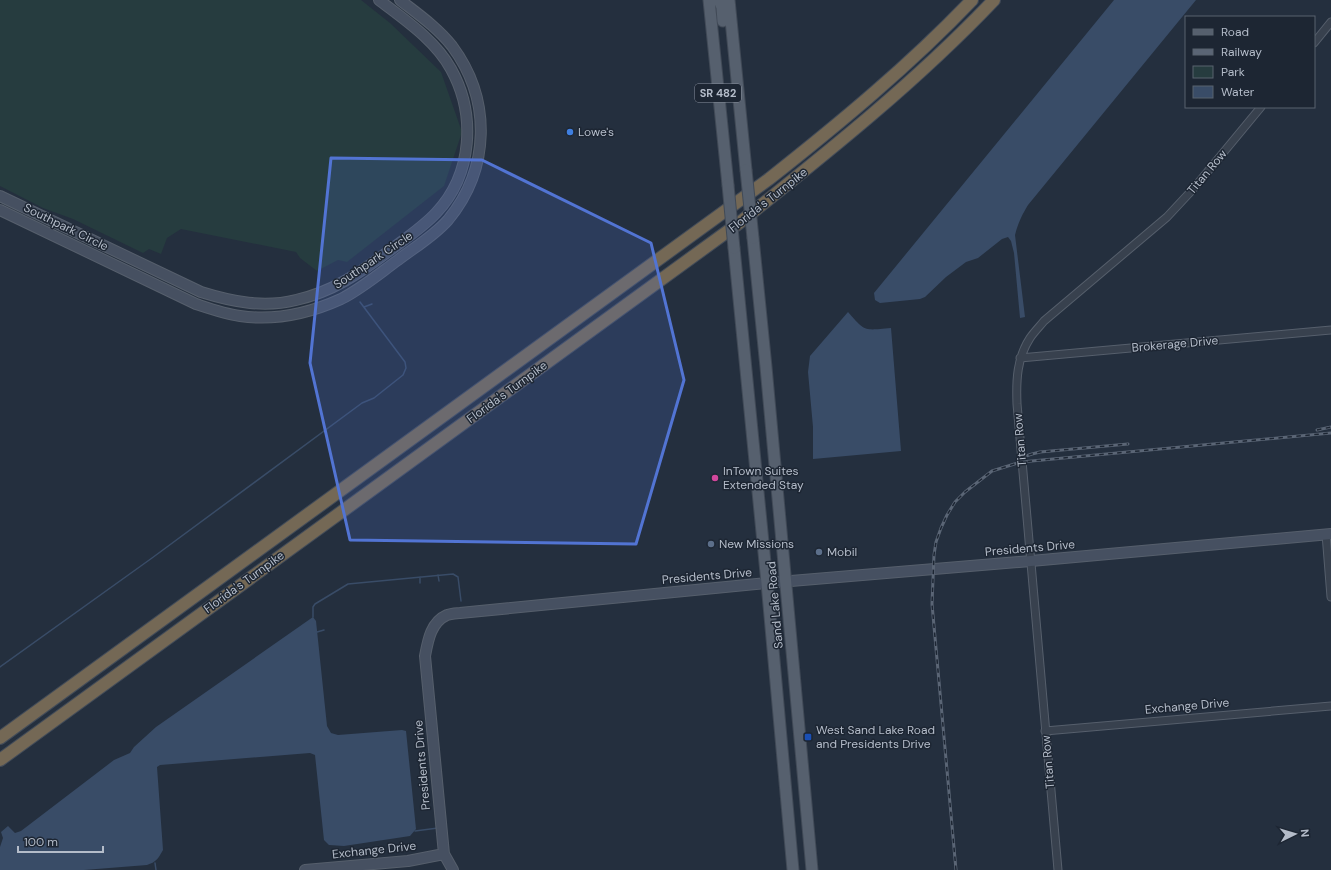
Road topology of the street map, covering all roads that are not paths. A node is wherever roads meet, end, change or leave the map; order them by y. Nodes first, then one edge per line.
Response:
1 (379, 0) edge
2 (400, 0) edge
3 (709, 0) edge
4 (719, 0) edge
5 (729, 0) edge
6 (972, 0) edge
7 (994, 0) edge
8 (1331, 22) edge
9 (1315, 42) edge
10 (1260, 108) edge
11 (742, 129) junction
12 (0, 196) edge
13 (0, 210) edge
14 (1331, 330) edge
15 (1020, 358) junction
16 (1328, 534) edge
17 (1031, 562) junction
18 (786, 582) junction
19 (767, 584) junction
20 (1331, 597) edge
21 (1331, 706) edge
22 (1046, 731) junction
23 (0, 738) edge
24 (0, 760) edge
25 (444, 854) junction
26 (305, 870) edge
27 (454, 870) edge
28 (793, 870) edge
29 (812, 870) edge
30 (1058, 870) edge

1 - 12 street, Southpark Circle
2 - 13 street, Southpark Circle
3 - 19 main road, Sand Lake Road / SR 482, bridge
4 - 11 main road
5 - 11 main road, SR 482
6 - 23 highway, Florida's Turnpike
7 - 24 highway, Florida's Turnpike
8 - 9 street
10 - 15 street, Titan Row
11 - 18 main road, Sand Lake Road / SR 482, bridge
14 - 15 street, Brokerage Drive
15 - 17 street, Titan Row
16 - 17 street, Presidents Drive
16 - 20 street
17 - 18 street, Presidents Drive
17 - 22 street, Titan Row
18 - 19 street, Presidents Drive
18 - 29 main road, Sand Lake Road / SR 482
19 - 25 street, Presidents Drive
19 - 28 main road, Sand Lake Road / SR 482
21 - 22 street, Exchange Drive
22 - 30 street, Titan Row
25 - 26 street, Exchange Drive
25 - 27 street, Presidents Drive

